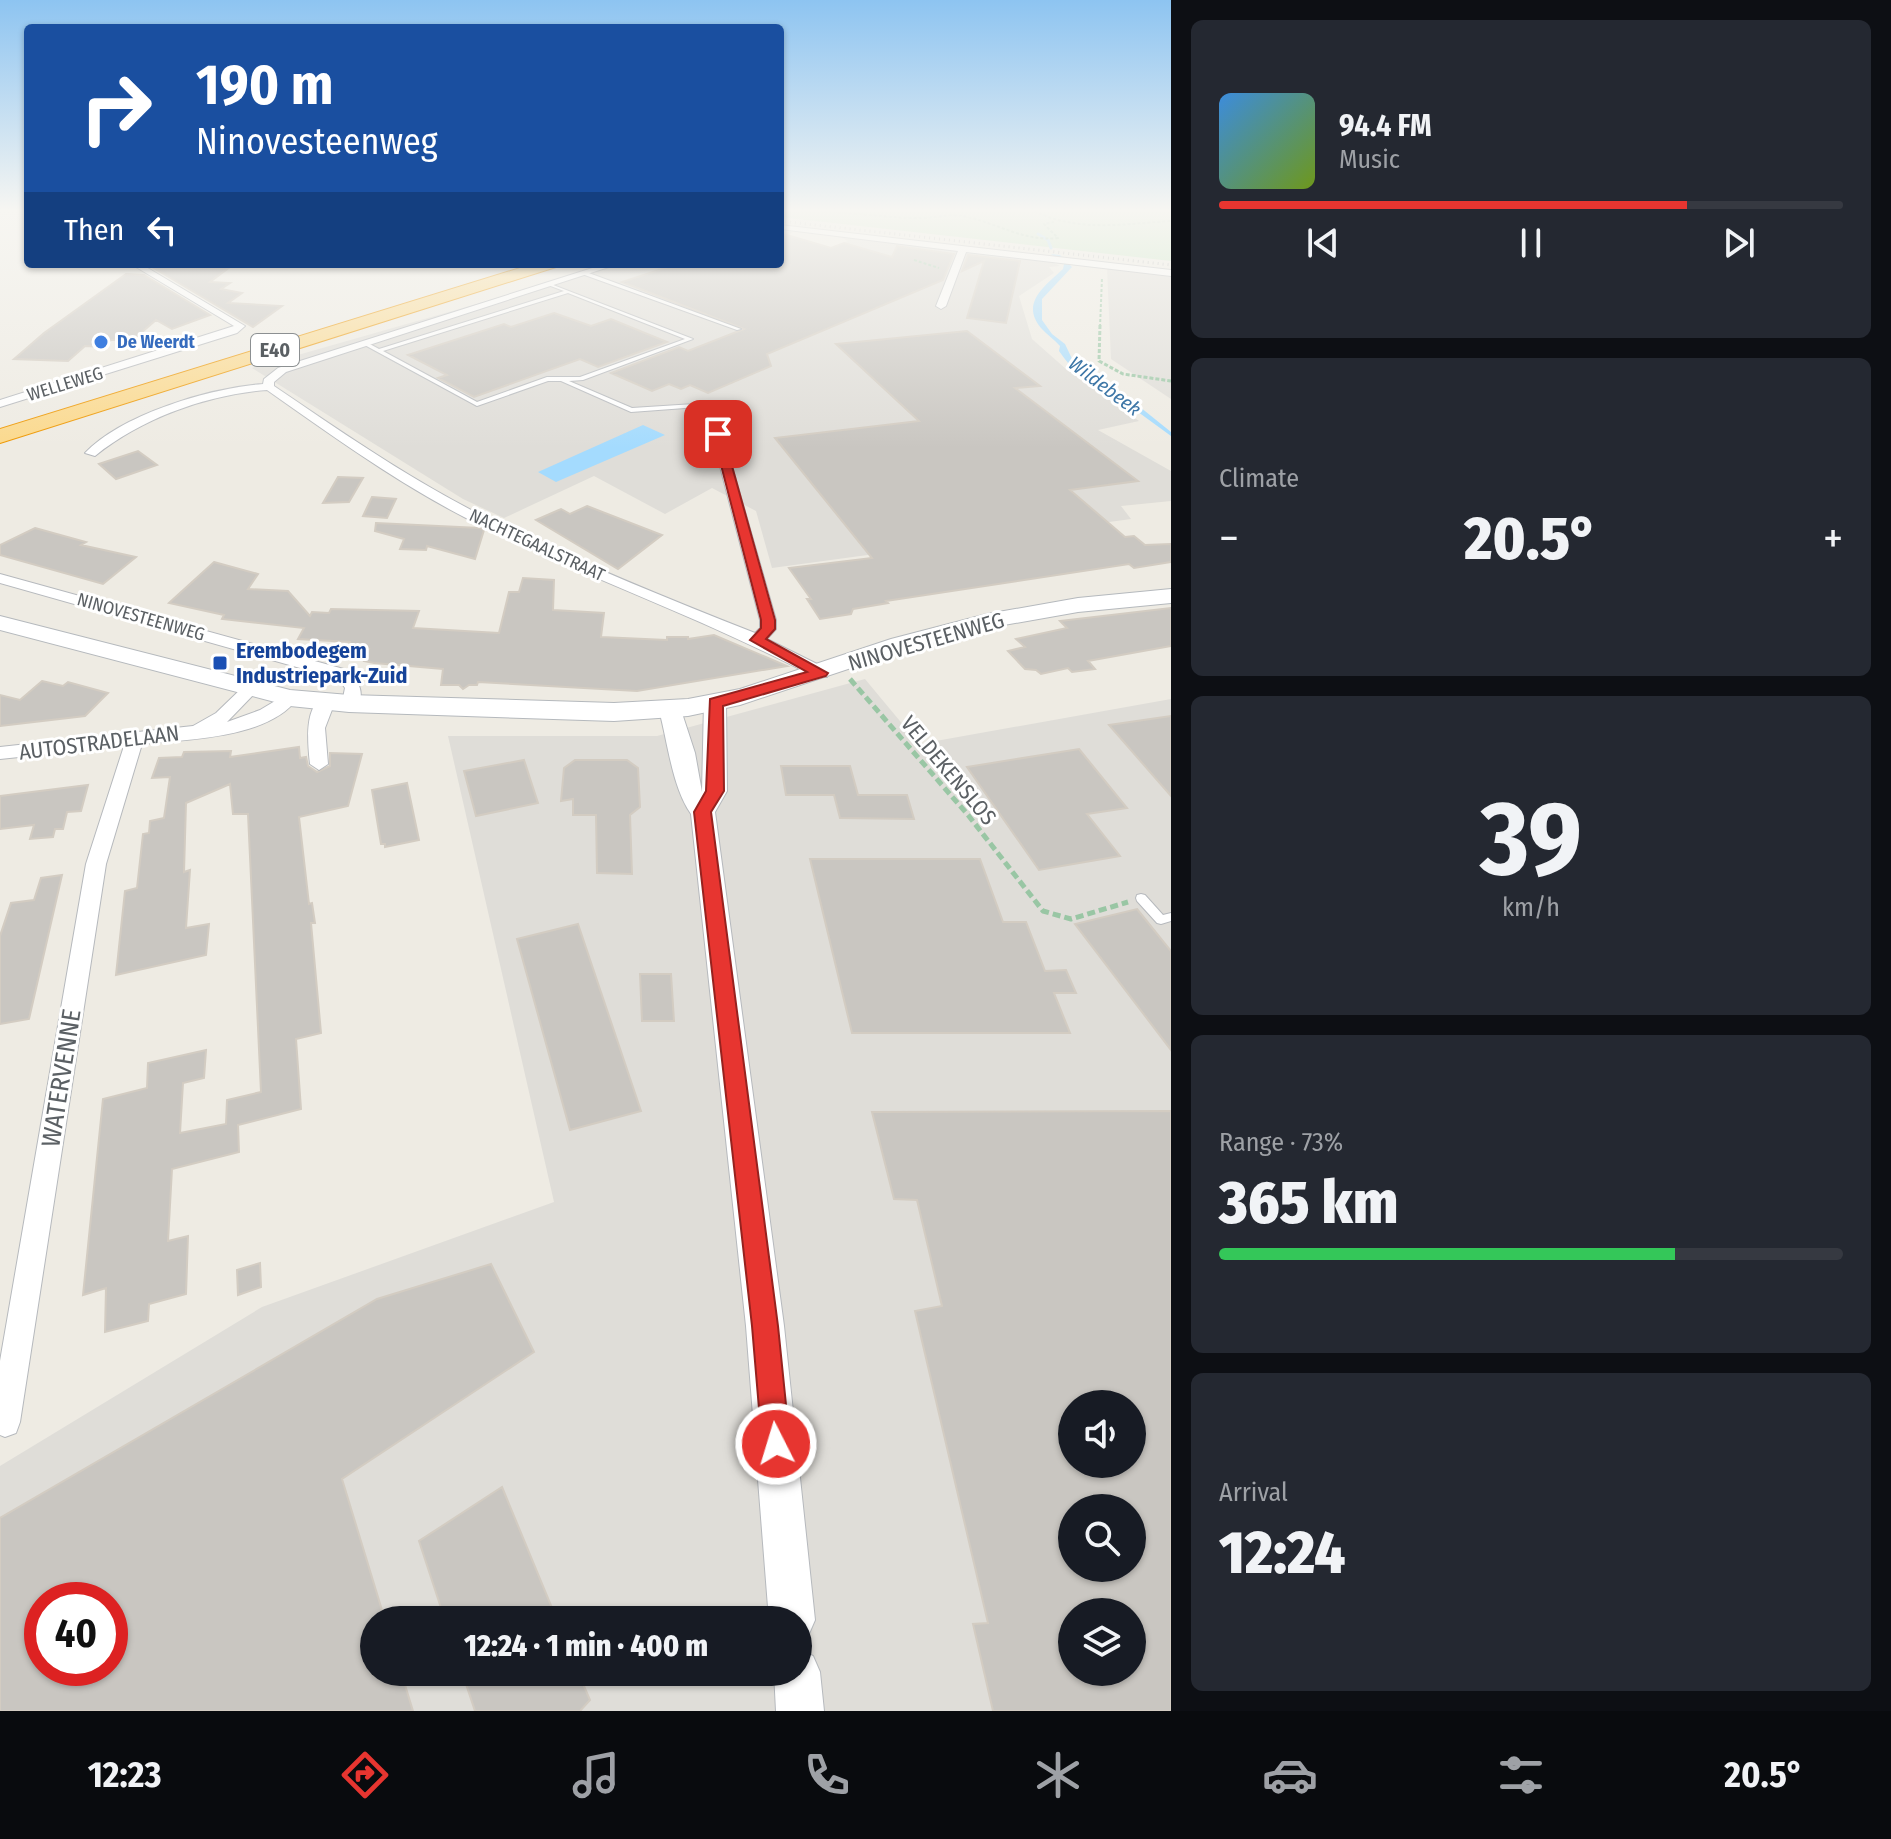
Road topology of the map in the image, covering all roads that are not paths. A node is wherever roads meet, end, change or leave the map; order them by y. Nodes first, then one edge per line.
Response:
1 (177, 289) edge
2 (433, 289) edge
3 (500, 289) edge
4 (510, 289) edge
5 (566, 289) edge
6 (628, 289) edge
7 (948, 289) edge
8 (568, 291) junction
9 (941, 306) dead end
10 (739, 329) dead end
11 (364, 343) junction
12 (378, 351) junction
13 (560, 379) junction
14 (269, 387) junction
15 (0, 404) edge
16 (710, 405) joint
17 (0, 421) edge
18 (0, 436) edge
19 (91, 453) dead end
20 (0, 578) edge
21 (1171, 596) edge
22 (0, 623) edge
23 (757, 640) junction
24 (830, 670) junction
25 (250, 690) junction
26 (290, 698) junction
27 (338, 703) junction
28 (715, 703) junction
29 (670, 710) junction
30 (198, 730) junction
31 (135, 738) junction
32 (0, 753) edge
33 (319, 764) dead end
34 (703, 812) junction
35 (1141, 898) road end
36 (1171, 917) edge
37 (5, 1422) dead end
38 (791, 1606) edge
39 (798, 1686) edge
40 (800, 1711) edge

1 - 15 street, WELLEWEG
2 - 17 highway, E40
3 - 18 highway, E40
4 - 11 street
5 - 8 lane
6 - 10 lane
7 - 9 street
8 - 12 lane
8 - 13 lane
11 - 12 lane
11 - 14 street
12 - 13 lane
13 - 16 lane
14 - 19 street
14 - 23 street, NACHTEGAALSTRAAT
16 - 23 street
20 - 27 street, NINOVESTEENWEG
21 - 24 main road, NINOVESTEENWEG
22 - 25 main road, NINOVESTEENWEG
23 - 24 street, NACHTEGAALSTRAAT
24 - 28 main road, NINOVESTEENWEG
25 - 26 main road, NINOVESTEENWEG
25 - 30 street, AUTOSTRADELAAN
26 - 27 main road, NINOVESTEENWEG
26 - 30 street, AUTOSTRADELAAN
27 - 29 main road, NINOVESTEENWEG
27 - 33 street
28 - 29 main road, NINOVESTEENWEG
28 - 34 street
29 - 34 street
30 - 31 street, AUTOSTRADELAAN
31 - 32 street, AUTOSTRADELAAN
31 - 37 street, WATERVENNE
34 - 38 street
35 - 36 lane
39 - 40 street

